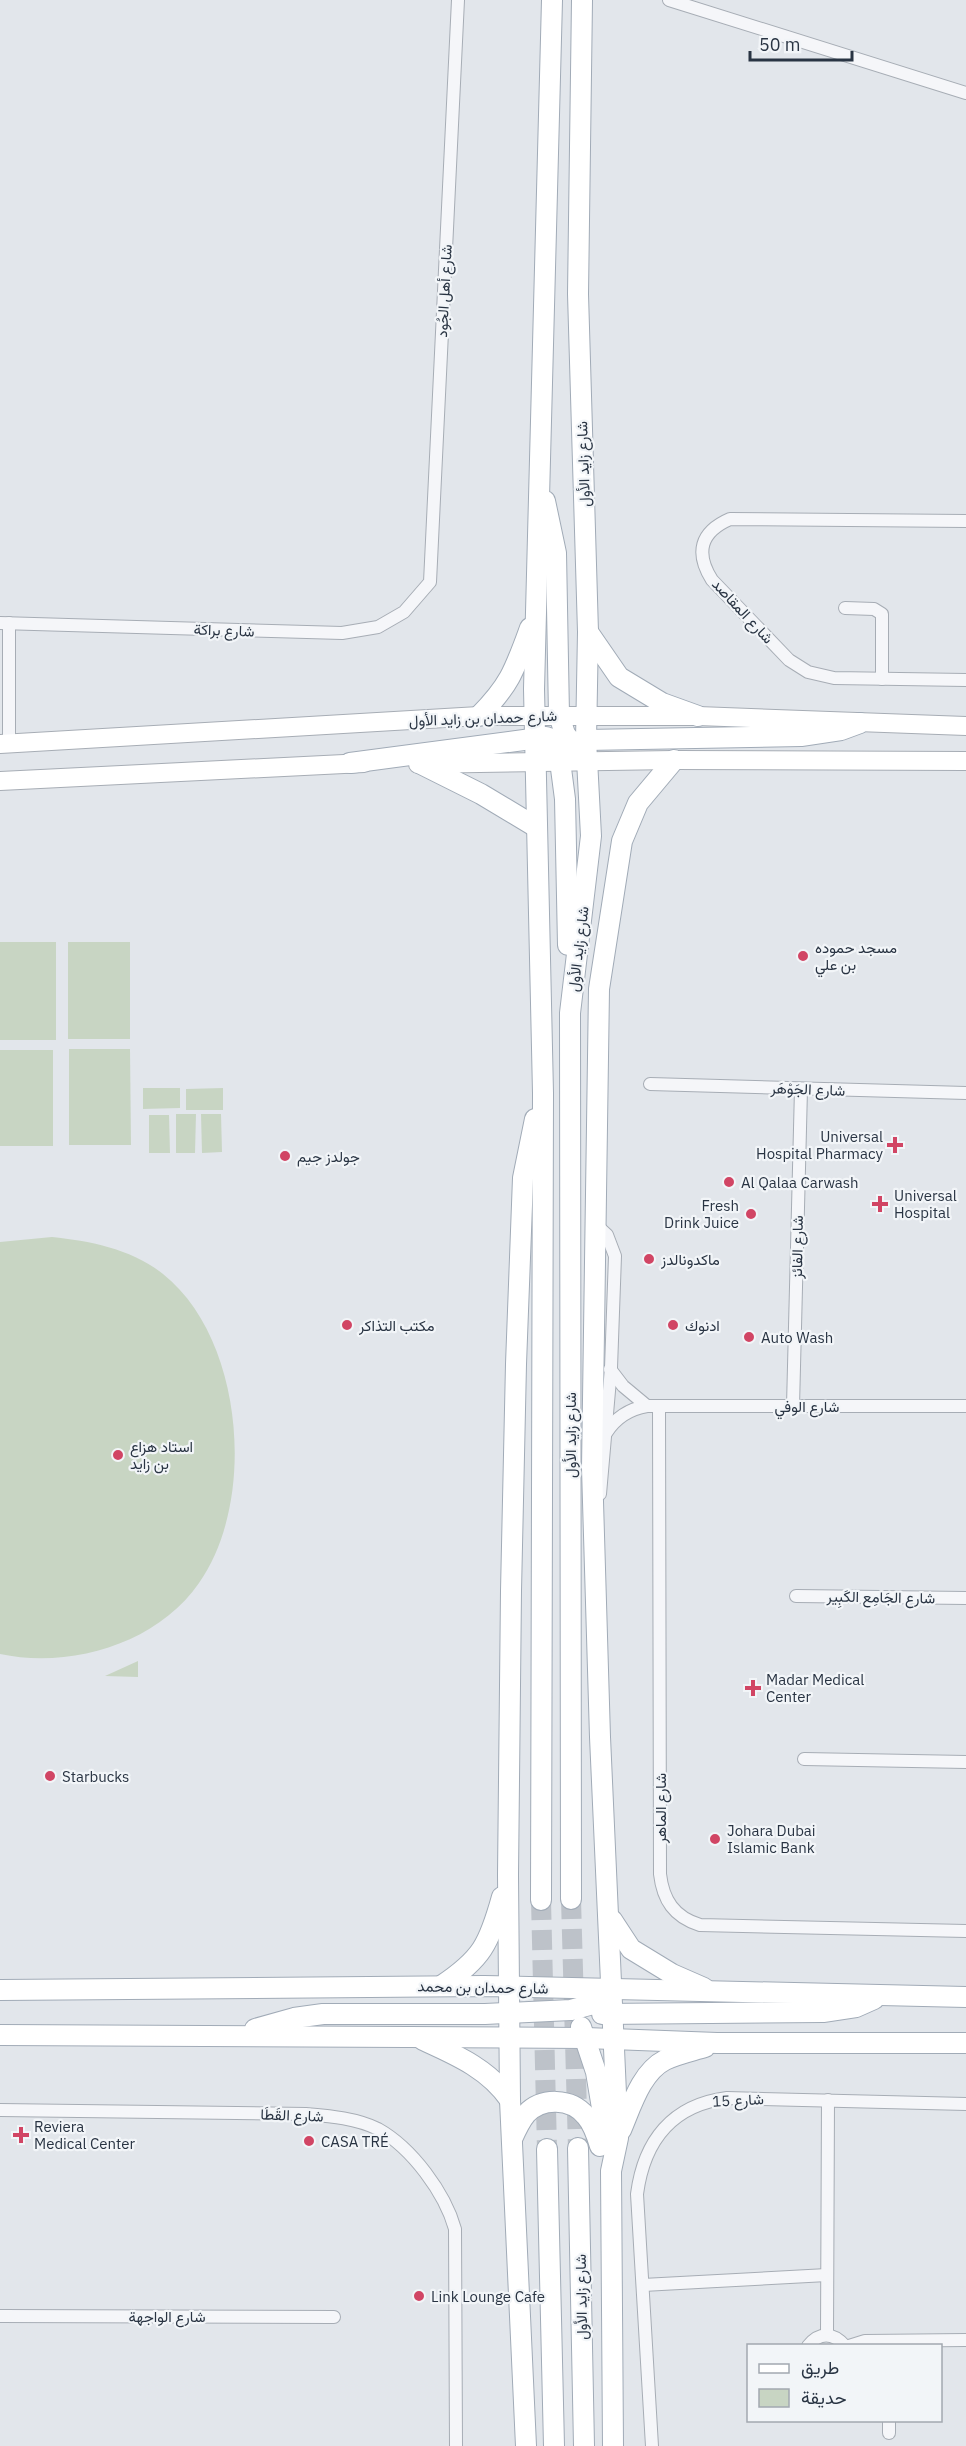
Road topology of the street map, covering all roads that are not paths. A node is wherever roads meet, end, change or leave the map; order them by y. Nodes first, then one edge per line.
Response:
1 (458, 0) edge
2 (552, 0) edge
3 (582, 0) edge
4 (669, 0) edge
5 (966, 93) edge
6 (539, 476) junction
7 (966, 521) edge
8 (429, 582) joint
9 (845, 608) dead end
10 (535, 614) junction
11 (5, 623) edge
12 (588, 632) junction
13 (882, 679) junction
14 (966, 680) edge
15 (534, 715) junction
16 (479, 716) junction
17 (586, 716) junction
18 (698, 716) junction
19 (860, 723) junction
20 (966, 726) edge
21 (560, 739) junction
22 (4, 744) edge
23 (674, 760) junction
24 (587, 761) junction
25 (966, 761) edge
26 (535, 762) junction
27 (350, 763) junction
28 (420, 764) junction
29 (0, 781) edge
30 (536, 827) junction
31 (591, 836) junction
32 (599, 989) junction
33 (570, 1013) junction
34 (650, 1084) dead end
35 (801, 1089) junction
36 (543, 1093) junction
37 (966, 1094) edge
38 (594, 1223) junction
39 (610, 1369) junction
40 (653, 1406) junction
41 (793, 1406) junction
42 (966, 1406) edge
43 (606, 1433) junction
44 (595, 1534) junction
45 (796, 1596) dead end
46 (966, 1598) edge
47 (804, 1759) dead end
48 (966, 1762) edge
49 (508, 1875) junction
50 (571, 1899) tunnel mouth
51 (541, 1900) tunnel mouth
52 (610, 1916) junction
53 (966, 1930) edge
54 (440, 1986) junction
55 (510, 1987) junction
56 (612, 1989) junction
57 (0, 1990) edge
58 (712, 1992) junction
59 (882, 1995) junction
60 (966, 1997) edge
61 (573, 2013) junction
62 (613, 2013) junction
63 (510, 2014) junction
64 (0, 2034) edge
65 (238, 2035) junction
66 (415, 2037) junction
67 (510, 2037) junction
68 (586, 2038) junction
69 (615, 2038) junction
70 (717, 2043) junction
71 (966, 2043) edge
72 (510, 2100) junction
73 (828, 2100) junction
74 (966, 2104) edge
75 (0, 2110) edge
76 (618, 2138) junction
77 (512, 2140) junction
78 (578, 2148) tunnel mouth
79 (547, 2149) tunnel mouth
80 (611, 2170) junction
81 (827, 2275) junction
82 (643, 2285) junction
83 (0, 2316) edge
84 (334, 2317) dead end
85 (827, 2335) junction
86 (966, 2340) edge
87 (887, 2343) edge
88 (810, 2344) edge
89 (845, 2344) edge
90 (852, 2344) edge
91 (456, 2446) edge
92 (526, 2446) edge
93 (554, 2446) edge
94 (584, 2446) edge
95 (613, 2446) edge
96 (652, 2446) edge

1 - 8 street, شارع أهل الجُود
2 - 6 main road, شارع زايد الأول
3 - 12 main road, شارع زايد الأول
4 - 5 street
6 - 10 main road, شارع زايد الأول
6 - 21 main road
7 - 13 street, شارع المقاصد
8 - 11 street, شارع براكة
9 - 13 street
10 - 15 main road, شارع زايد الأول
10 - 16 main road
11 - 22 street
12 - 17 main road, شارع زايد الأول
12 - 18 main road
13 - 14 street, شارع المقاصد
15 - 16 main road, شارع حمدان بن زايد الأول
15 - 21 main road, شارع زايد الأول
16 - 22 main road, شارع حمدان بن زايد الأول
17 - 18 main road, شارع حمدان بن زايد الأول
17 - 21 main road, شارع زايد الأول
17 - 21 main road, شارع حمدان بن زايد الأول
18 - 19 main road, شارع حمدان بن زايد الأول
19 - 20 main road, شارع حمدان بن زايد الأول
19 - 21 main road
21 - 24 main road, شارع زايد الأول
21 - 24 main road
21 - 26 main road, شارع زايد الأول
21 - 27 main road
21 - 33 main road
23 - 24 main road
23 - 25 main road
23 - 32 main road
24 - 31 main road, شارع زايد الأول
26 - 28 main road
26 - 30 main road, شارع زايد الأول
27 - 28 main road
27 - 29 main road
28 - 30 main road
30 - 36 main road, شارع زايد الأول
31 - 32 main road
31 - 33 main road, شارع زايد الأول
32 - 38 main road
33 - 50 main road, شارع زايد الأول
34 - 35 street, شارع الجَوْهَر
35 - 37 street, شارع الجَوْهَر
35 - 41 street, شارع الفائز
36 - 49 main road
36 - 51 main road, شارع زايد الأول
38 - 39 street
38 - 44 main road
39 - 40 street
39 - 43 street
40 - 41 street, شارع الوفي
40 - 43 street, شارع الوفي
40 - 53 street, شارع الماهر
41 - 42 street, شارع الوفي
43 - 44 street
44 - 52 main road
45 - 46 street, شارع الجَامِع الكَبِير
47 - 48 street
49 - 54 main road
49 - 55 main road
52 - 56 main road
52 - 58 main road
54 - 55 main road, شارع حمدان بن محمد
54 - 57 main road, شارع حمدان بن محمد
55 - 56 main road, شارع حمدان بن محمد
55 - 61 main road
55 - 63 main road
56 - 58 main road, شارع حمدان بن محمد
56 - 61 main road
56 - 62 main road
58 - 59 main road, شارع حمدان بن محمد
59 - 60 main road, شارع حمدان بن محمد
59 - 62 main road
61 - 62 main road
61 - 63 main road
61 - 67 main road
61 - 68 main road
62 - 69 main road
63 - 65 main road
63 - 67 main road
64 - 65 main road
65 - 66 main road
66 - 67 main road
66 - 72 main road
67 - 68 main road
67 - 72 main road
68 - 69 main road
68 - 80 main road
69 - 70 main road
69 - 76 main road
70 - 71 main road
70 - 76 main road
72 - 77 main road
73 - 74 street, شارع 15
73 - 81 street
73 - 82 street, شارع 15
75 - 91 street, شارع القَطَا
76 - 80 main road
77 - 80 main road
77 - 92 main road
78 - 94 main road, شارع زايد الأول
79 - 93 main road, شارع زايد الأول
80 - 95 main road
81 - 82 street
81 - 85 street
82 - 96 street, شارع 15
83 - 84 street, شارع الواجهة
85 - 88 street
85 - 89 street
86 - 87 street
87 - 90 street

